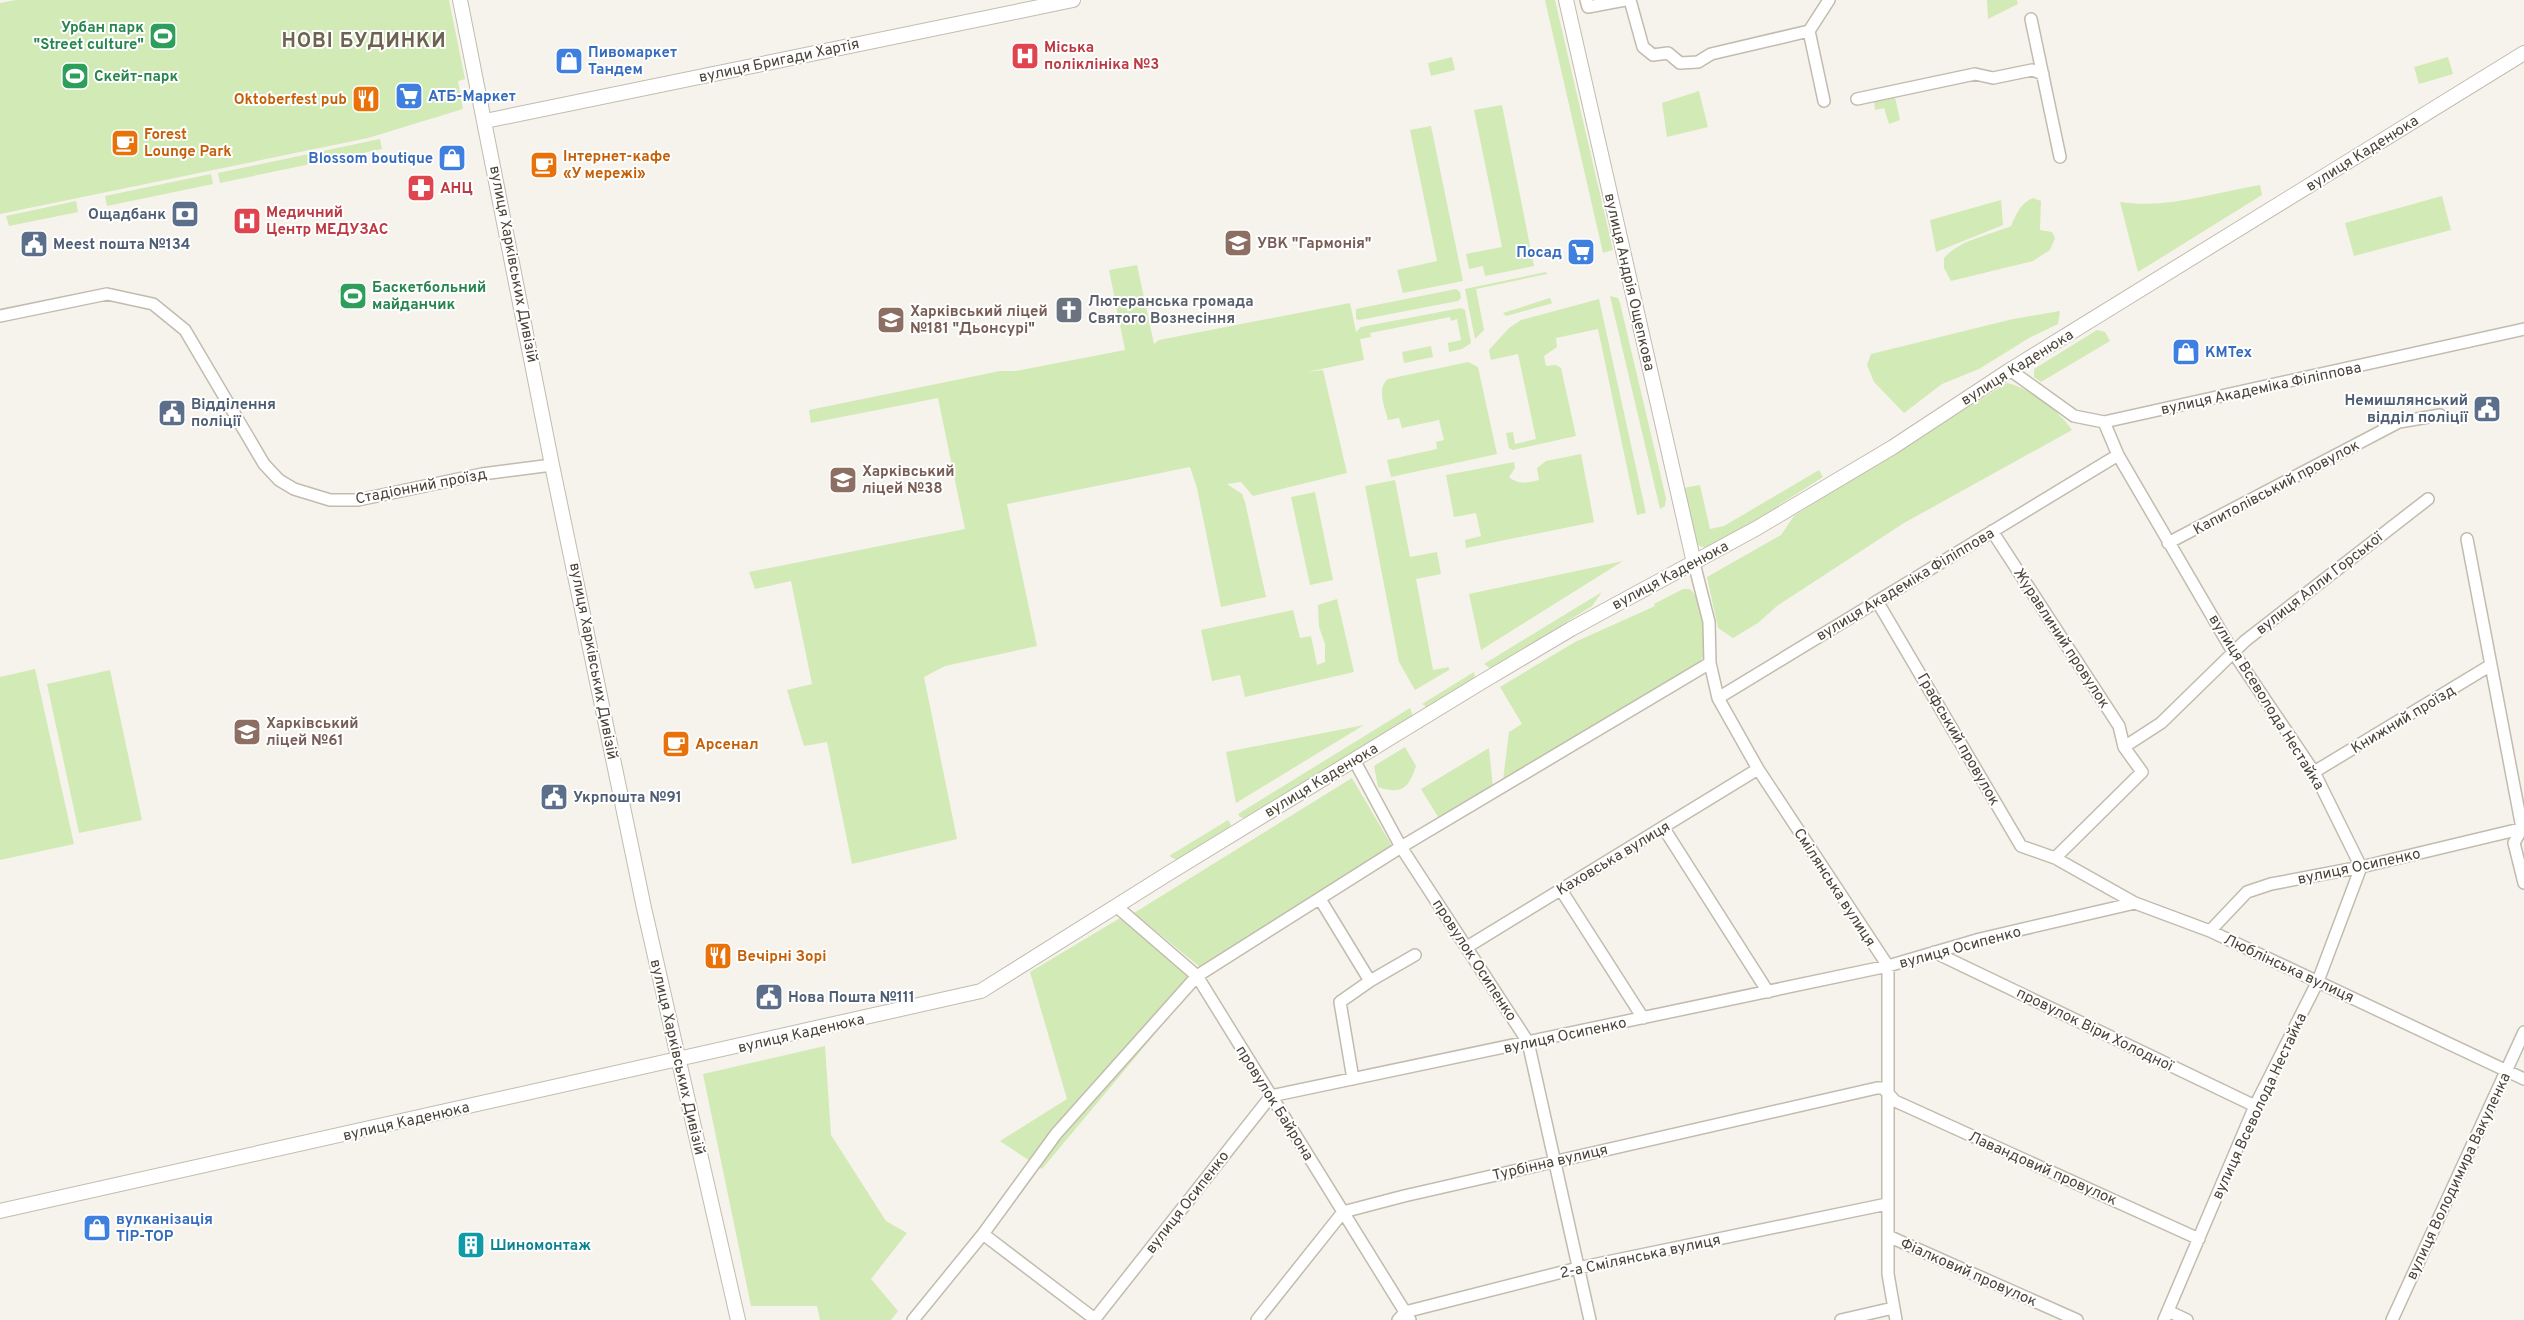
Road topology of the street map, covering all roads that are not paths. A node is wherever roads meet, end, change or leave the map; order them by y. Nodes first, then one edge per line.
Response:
1 (460, 0) edge
2 (1073, 0) edge
3 (1566, 0) edge
4 (1586, 0) edge
5 (1625, 0) edge
6 (1630, 0) edge
7 (1829, 0) edge
8 (2031, 19) dead end
9 (1809, 31) junction
10 (2524, 53) edge
11 (2042, 74) junction
12 (1856, 99) dead end
13 (1824, 101) dead end
14 (485, 121) junction
15 (2060, 157) dead end
16 (0, 316) edge
17 (2524, 329) edge
18 (2010, 370) junction
19 (2440, 415) dead end
20 (2104, 422) junction
21 (2118, 455) junction
22 (552, 465) junction
23 (2428, 499) dead end
24 (1992, 531) junction
25 (2467, 539) dead end
26 (2168, 543) junction
27 (1694, 563) junction
28 (1877, 601) junction
29 (2233, 652) junction
30 (1710, 663) junction
31 (2491, 665) junction
32 (1718, 698) junction
33 (2124, 747) junction
34 (1354, 760) junction
35 (1758, 769) junction
36 (2314, 772) junction
37 (1663, 827) junction
38 (2523, 828) edge
39 (1401, 847) junction
40 (2055, 858) junction
41 (2361, 867) junction
42 (2524, 883) edge
43 (1561, 890) junction
44 (1320, 899) junction
45 (2135, 903) junction
46 (1116, 906) junction
47 (2210, 931) junction
48 (1467, 947) junction
49 (1934, 952) junction
50 (1415, 955) dead end
51 (1888, 966) junction
52 (1197, 976) junction
53 (1370, 981) junction
54 (2318, 982) junction
55 (1768, 992) junction
56 (1643, 1018) junction
57 (2524, 1032) edge
58 (1528, 1042) junction
59 (678, 1061) junction
60 (2507, 1072) junction
61 (1354, 1079) junction
62 (2524, 1079) edge
63 (1271, 1096) junction
64 (1888, 1096) junction
65 (2256, 1106) junction
66 (1554, 1161) junction
67 (1887, 1204) junction
68 (0, 1211) edge
69 (1343, 1212) junction
70 (983, 1234) junction
71 (1888, 1236) junction
72 (2199, 1238) junction
73 (1578, 1268) junction
74 (1893, 1308) junction
75 (2166, 1316) edge
76 (1404, 1317) edge
77 (738, 1320) edge
78 (913, 1320) edge
79 (1095, 1320) edge
80 (1257, 1320) edge
81 (1590, 1320) edge
82 (1841, 1320) edge
83 (1896, 1320) edge
84 (2077, 1320) edge
85 (2187, 1320) edge
86 (2392, 1320) edge

1 - 14 street, вулиця Харківських Дивізій
2 - 14 street, вулиця Бригади Хартія
3 - 27 street, вулиця Андрія Ощепкова
4 - 5 street
6 - 9 street
7 - 9 street
8 - 11 street
9 - 13 street
10 - 18 street, вулиця Каденюка
11 - 12 street
11 - 15 street
14 - 22 street, вулиця Харківських Дивізій
16 - 22 street, Стадіонний проїзд
17 - 20 street, вулиця Академіка Філіппова
18 - 20 street, вулиця Академіка Філіппова
18 - 27 street, вулиця Каденюка
19 - 26 street, Капитолівський провулок
20 - 21 street, вулиця Всеволода Нестайка
21 - 24 street, вулиця Академіка Філіппова
21 - 26 street, вулиця Всеволода Нестайка
22 - 59 street, вулиця Харківських Дивізій
23 - 29 street, вулиця Алли Горської
24 - 28 street, вулиця Академіка Філіппова
24 - 33 street, Журавлиний провулок
25 - 31 street
26 - 29 street, вулиця Всеволода Нестайка
27 - 30 street, Смілянська вулиця
27 - 34 street, вулиця Каденюка
28 - 32 street, вулиця Академіка Філіппова
28 - 40 street, Графський провулок
29 - 33 street, вулиця Алли Горської
29 - 36 street, вулиця Всеволода Нестайка
30 - 32 street, Смілянська вулиця
30 - 39 street
31 - 36 street, Книжний проїзд
31 - 38 street
32 - 35 street, Смілянська вулиця
33 - 40 street
34 - 39 street, провулок Осипенко
34 - 46 street, вулиця Каденюка
35 - 37 street, Каховська вулиця
35 - 51 street, Смілянська вулиця
36 - 41 street, вулиця Всеволода Нестайка
37 - 43 street, Каховська вулиця
37 - 55 street
38 - 41 street, вулиця Осипенко
38 - 42 street
39 - 44 street
39 - 48 street, провулок Осипенко
40 - 45 street, Люблінська вулиця
41 - 47 street, вулиця Осипенко
41 - 54 street, вулиця Всеволода Нестайка
43 - 48 street, Каховська вулиця
43 - 56 street
44 - 52 street
44 - 53 street
45 - 47 street, Люблінська вулиця
45 - 49 street, вулиця Осипенко
46 - 52 street, провулок Байрона
46 - 59 street, вулиця Каденюка
47 - 54 street, Люблінська вулиця
48 - 58 street, провулок Осипенко
49 - 51 street, вулиця Осипенко
49 - 65 street, провулок Віри Холодної
50 - 53 street
51 - 55 street, вулиця Осипенко
51 - 64 street
52 - 63 street, провулок Байрона
52 - 70 street
53 - 61 street
54 - 60 street, Люблінська вулиця
54 - 65 street, вулиця Всеволода Нестайка
55 - 56 street, вулиця Осипенко
56 - 58 street, вулиця Осипенко
57 - 60 street, вулиця Володимира Вакуленка
58 - 61 street, вулиця Осипенко
58 - 66 street, провулок Осипенко
59 - 68 street, вулиця Каденюка
59 - 77 street, вулиця Харківських Дивізій
60 - 62 street, Люблінська вулиця
60 - 86 street, вулиця Володимира Вакуленка
61 - 63 street, вулиця Осипенко
63 - 69 street, провулок Байрона
63 - 79 street, вулиця Осипенко
64 - 66 street, Турбінна вулиця
64 - 67 street
64 - 72 street, Лавандовий провулок
65 - 72 street, вулиця Всеволода Нестайка
66 - 69 street, Турбінна вулиця
66 - 73 street, провулок Осипенко
67 - 71 street
67 - 73 street, 2-а Смілянська вулиця
69 - 76 street, провулок Байрона
69 - 80 street
70 - 78 street
70 - 79 street
71 - 74 street
71 - 84 street, Фіалковий провулок
72 - 75 street, вулиця Всеволода Нестайка
73 - 76 street, 2-а Смілянська вулиця
73 - 81 street, провулок Осипенко
74 - 82 street
74 - 83 street
75 - 85 street

